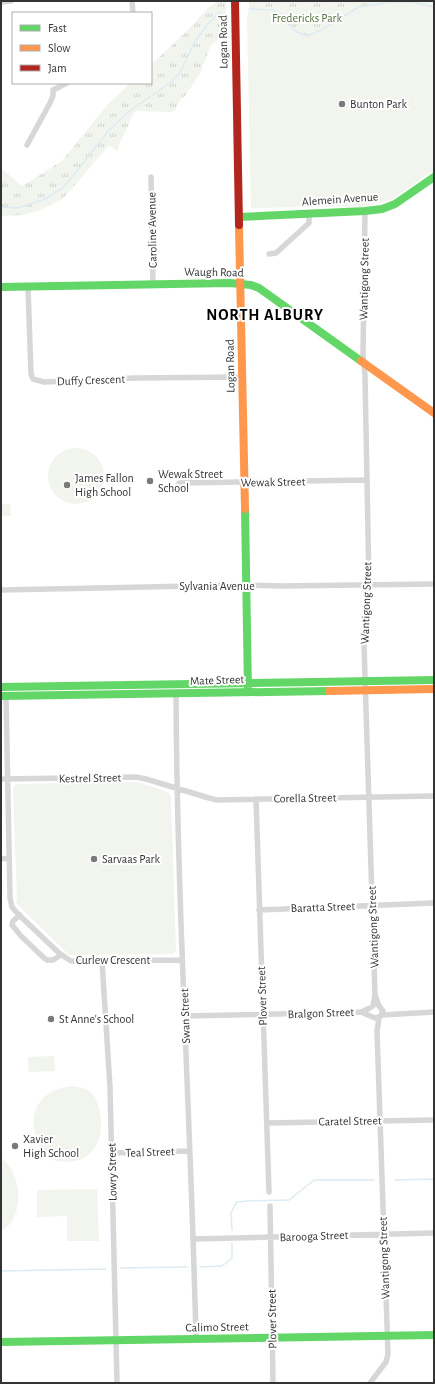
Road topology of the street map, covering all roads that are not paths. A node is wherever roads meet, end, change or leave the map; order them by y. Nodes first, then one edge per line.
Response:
1 (11, 1) edge
2 (132, 1) edge
3 (235, 1) edge
4 (1, 2) edge
5 (133, 12) edge
6 (65, 84) edge
7 (27, 145) dead end
8 (151, 177) dead end
9 (434, 177) edge
10 (365, 211) junction
11 (309, 214) junction
12 (239, 217) junction
13 (268, 254) dead end
14 (153, 284) junction
15 (240, 284) junction
16 (1, 287) edge
17 (28, 287) junction
18 (364, 364) junction
19 (242, 377) junction
20 (434, 413) edge
21 (367, 480) junction
22 (244, 482) junction
23 (178, 483) dead end
24 (434, 584) edge
25 (246, 585) junction
26 (368, 585) junction
27 (1, 590) edge
28 (434, 680) edge
29 (365, 681) junction
30 (248, 682) junction
31 (1, 687) edge
32 (434, 689) edge
33 (365, 690) junction
34 (248, 691) junction
35 (176, 693) junction
36 (4, 696) edge
37 (1, 778) edge
38 (8, 778) junction
39 (177, 789) junction
40 (434, 796) edge
41 (368, 797) junction
42 (256, 799) junction
43 (9, 858) junction
44 (1, 859) edge
45 (434, 904) edge
46 (372, 905) junction
47 (259, 910) junction
48 (20, 915) junction
49 (62, 955) junction
50 (182, 960) junction
51 (102, 961) junction
52 (376, 1012) junction
53 (434, 1012) edge
54 (262, 1014) junction
55 (185, 1016) junction
56 (380, 1120) junction
57 (434, 1120) edge
58 (267, 1123) junction
59 (189, 1151) junction
60 (112, 1153) junction
61 (269, 1192) dead end
62 (270, 1206) dead end
63 (434, 1233) edge
64 (384, 1234) junction
65 (271, 1237) junction
66 (193, 1239) junction
67 (387, 1336) junction
68 (434, 1336) edge
69 (273, 1338) junction
70 (196, 1339) junction
71 (116, 1340) junction
72 (1, 1342) edge
73 (117, 1383) edge
74 (273, 1383) edge
75 (370, 1383) edge

1 - 4 street
2 - 5 street
3 - 12 main road, Logan Road
6 - 7 street
8 - 14 street, Caroline Avenue
9 - 10 main road, Alemein Avenue
10 - 11 main road, Alemein Avenue
10 - 18 street, Wantigong Street
11 - 12 main road, Alemein Avenue
11 - 13 street
12 - 15 main road, Logan Road
14 - 15 main road, Waugh Road
14 - 17 main road, Waugh Road
15 - 18 main road, Waugh Road
15 - 19 main road, Logan Road
16 - 17 main road, Waugh Road
17 - 19 street, Duffy Crescent
18 - 20 main road, Waugh Road
18 - 21 street, Wantigong Street
19 - 22 main road, Logan Road
21 - 22 street, Wewak Street
21 - 26 street, Wantigong Street
22 - 23 street, Wewak Street
22 - 25 main road, Logan Road
24 - 26 street, Sylvania Avenue
25 - 26 street, Sylvania Avenue
25 - 27 street, Sylvania Avenue
25 - 30 main road, Logan Road
26 - 29 street, Wantigong Street
28 - 29 main road, Mate Street
29 - 30 main road, Mate Street
29 - 33 street, Wantigong Street
30 - 31 main road, Mate Street
30 - 34 main road, Logan Road
32 - 33 main road, Mate Street
33 - 34 main road, Mate Street
33 - 41 street, Wantigong Street
34 - 35 main road, Mate Street
35 - 36 main road, Mate Street
35 - 39 street, Swan Street
36 - 38 street, Curlew Crescent
37 - 38 street, Kestrel Street
38 - 39 street, Kestrel Street
38 - 43 street, Curlew Crescent
39 - 42 street, Corella Street
39 - 50 street, Swan Street
40 - 41 street, Corella Street
41 - 42 street, Corella Street
41 - 46 street, Wantigong Street
42 - 47 street, Plover Street
43 - 44 street
43 - 48 street, Curlew Crescent
45 - 46 street, Baratta Street
46 - 47 street, Baratta Street
46 - 52 street, Wantigong Street
47 - 54 street, Plover Street
48 - 49 street, Curlew Crescent
48 - 49 street
49 - 51 street, Curlew Crescent
50 - 51 street, Curlew Crescent
50 - 55 street, Swan Street
51 - 60 street, Lowry Street
52 - 53 street, Bralgon Street
52 - 54 street, Bralgon Street
52 - 56 street, Wantigong Street
54 - 55 street, Bralgon Street
54 - 58 street, Plover Street
55 - 59 street, Swan Street
56 - 57 street, Caratel Street
56 - 58 street, Caratel Street
56 - 64 street, Wantigong Street
58 - 61 street, Plover Street
59 - 60 street, Teal Street
59 - 66 street, Swan Street
60 - 71 street, Lowry Street
62 - 65 street, Plover Street
63 - 64 street, Barooga Street
64 - 65 street, Barooga Street
64 - 67 street, Wantigong Street
65 - 66 street, Barooga Street
65 - 69 street, Plover Street
66 - 70 street, Swan Street
67 - 68 main road, Calimo Street
67 - 69 main road, Calimo Street
67 - 75 street, Wantigong Street
69 - 70 main road, Calimo Street
69 - 74 street, Plover Street
70 - 71 main road, Calimo Street
71 - 72 main road, Calimo Street
71 - 73 street, Lowry Street

